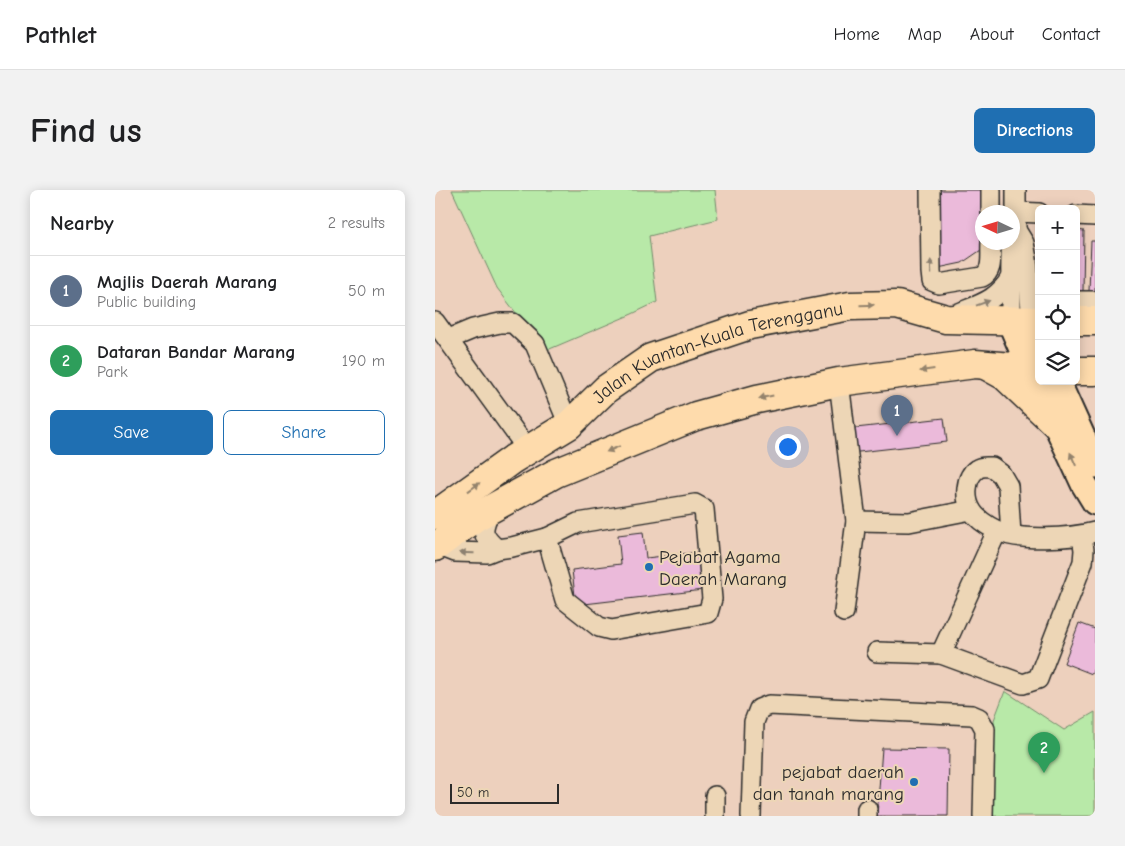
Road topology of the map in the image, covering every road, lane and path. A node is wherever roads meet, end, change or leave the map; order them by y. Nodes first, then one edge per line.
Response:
1 (930, 190) edge
2 (991, 190) edge
3 (1016, 190) edge
4 (991, 205) edge
5 (1015, 205) edge
6 (1080, 215) edge
7 (1035, 216) edge
8 (1095, 216) edge
9 (1020, 227) edge
10 (1020, 238) edge
11 (991, 250) edge
12 (1013, 250) edge
13 (1011, 276) junction
14 (1080, 300) edge
15 (1095, 301) edge
16 (946, 319) junction
17 (1080, 321) edge
18 (1095, 321) edge
19 (435, 322) edge
20 (1030, 325) edge
21 (449, 339) junction
22 (975, 364) junction
23 (1034, 368) edge
24 (1080, 370) edge
25 (1095, 371) edge
26 (839, 382) junction
27 (1059, 385) edge
28 (569, 425) junction
29 (1058, 426) junction
30 (528, 450) junction
31 (1095, 465) edge
32 (1095, 502) edge
33 (491, 508) junction
34 (971, 510) junction
35 (435, 515) edge
36 (856, 521) junction
37 (1004, 533) junction
38 (1089, 534) edge
39 (547, 538) junction
40 (436, 546) edge
41 (497, 549) junction
42 (844, 612) dead end
43 (877, 652) dead end
44 (941, 654) junction
45 (715, 796) dead end
46 (715, 816) edge
47 (751, 816) edge
48 (983, 816) edge

11 -> 1 street
2 - 4 street
3 - 5 street
6 - 8 street
7 - 9 street
10 - 20 street
12 - 13 street
16 -> 13 street
13 - 20 street
14 - 15 street
16 - 20 highway, Jalan Kuantan-Kuala Terengganu
28 -> 16 highway, Jalan Kuantan-Kuala Terengganu
17 - 18 highway
19 - 21 street
20 - 23 main road
21 - 28 street
21 - 30 street
22 - 23 highway
22 -> 26 highway
22 - 29 highway
23 - 29 main road
24 - 25 highway
26 -> 33 highway
26 - 36 street
27 - 31 main road
28 - 30 highway, Jalan Kuantan-Kuala Terengganu
32 -> 29 main road
35 -> 30 highway, Jalan Kuantan-Kuala Terengganu
33 - 40 highway
33 - 41 street
34 - 36 street
34 - 37 street
34 - 37 street
36 - 42 street
37 - 38 street
37 - 44 street
38 - 44 street
39 - 39 street
39 - 41 street
41 -> 40 street
43 - 44 street
45 - 46 street
47 - 48 street

